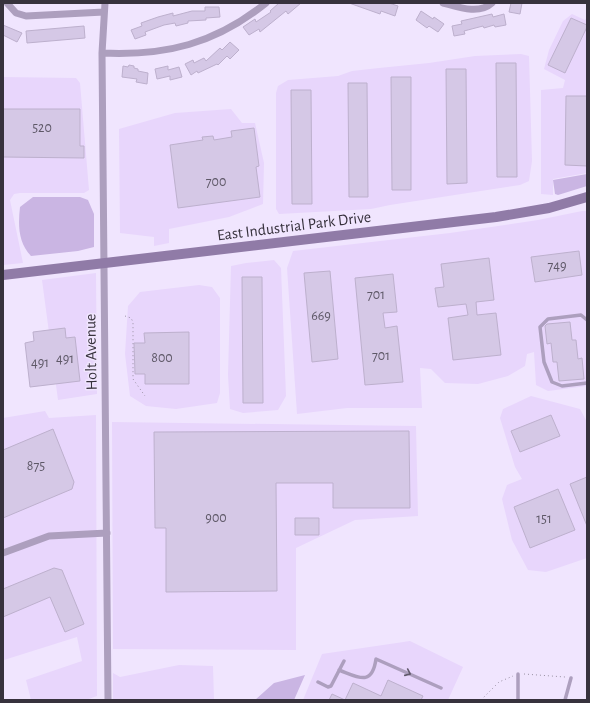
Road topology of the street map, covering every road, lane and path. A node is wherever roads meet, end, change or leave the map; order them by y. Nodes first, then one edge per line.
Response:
1 (7, 3) edge
2 (105, 3) edge
3 (266, 3) edge
4 (443, 3) edge
5 (492, 3) edge
6 (104, 12) junction
7 (102, 53) junction
8 (587, 197) edge
9 (103, 263) junction
10 (3, 275) edge
11 (125, 316) dead end
12 (587, 320) edge
13 (587, 383) edge
14 (145, 396) dead end
15 (107, 533) junction
16 (3, 553) edge
17 (344, 661) dead end
18 (339, 670) junction
19 (518, 674) dead end
20 (572, 678) dead end
21 (318, 682) dead end
22 (441, 688) dead end
23 (108, 700) edge
24 (518, 700) edge
25 (565, 700) edge

1 - 6 street
2 - 6 street, Holt Avenue
3 - 7 street
4 - 5 street
6 - 7 street, Holt Avenue
7 - 9 street, Holt Avenue
8 - 9 street, East Industrial Park Drive
9 - 10 street, East Industrial Park Drive
9 - 15 street, Holt Avenue
11 - 14 path
12 - 13 lane
15 - 16 street
15 - 23 street, Holt Avenue
17 - 18 lane
18 - 21 lane
18 -> 22 lane
19 - 24 lane
20 - 25 lane

